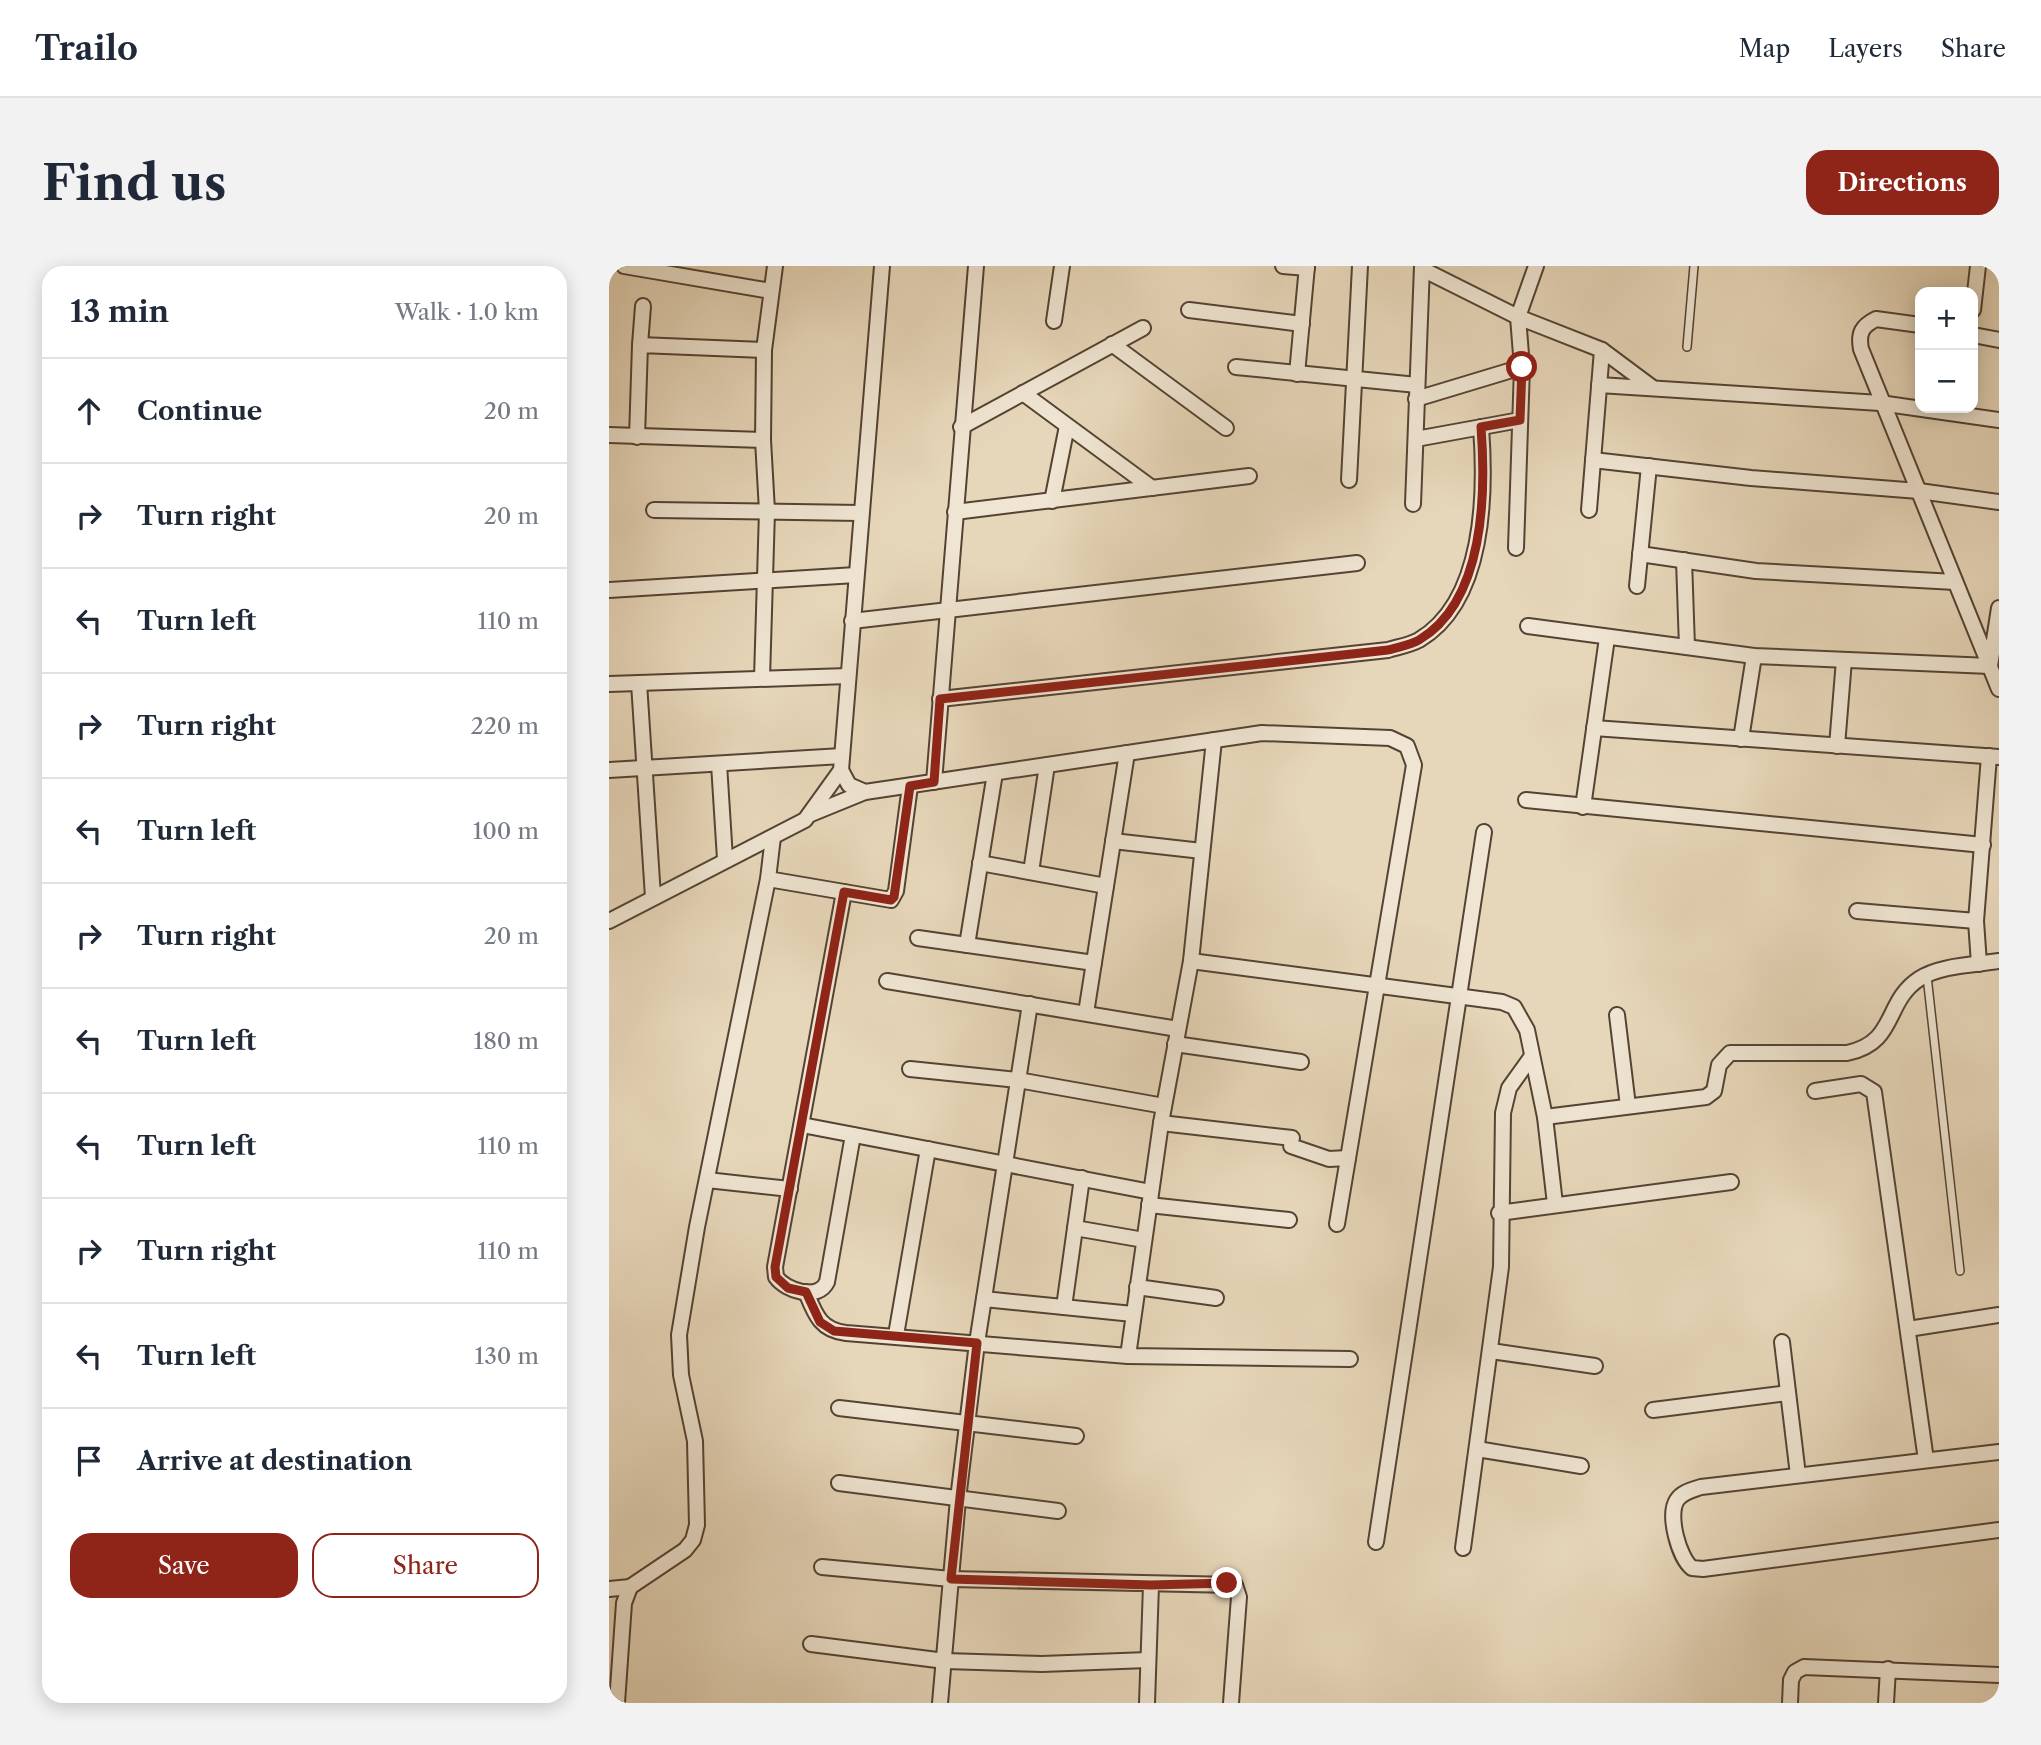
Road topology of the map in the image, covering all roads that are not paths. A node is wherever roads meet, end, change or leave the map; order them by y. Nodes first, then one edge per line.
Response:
1 (633, 266) edge
2 (775, 266) edge
3 (882, 266) edge
4 (976, 266) edge
5 (1062, 266) edge
6 (1283, 266) edge
7 (1360, 266) edge
8 (1536, 266) edge
9 (1694, 266) edge
10 (1978, 266) edge
11 (1307, 267) edge
12 (1422, 268) edge
13 (1976, 287) edge
14 (771, 291) junction
15 (643, 306) dead end
16 (1189, 310) dead end
17 (1518, 317) junction
18 (1054, 321) dead end
19 (1302, 324) junction
20 (1915, 324) edge
21 (1143, 328) dead end
22 (1978, 336) edge
23 (1999, 340) edge
24 (1112, 344) junction
25 (641, 345) junction
26 (1688, 347) dead end
27 (764, 350) junction
28 (1602, 350) junction
29 (1522, 367) junction
30 (1236, 368) dead end
31 (1297, 374) junction
32 (1356, 381) junction
33 (1599, 385) junction
34 (1653, 388) junction
35 (1417, 392) junction
36 (1023, 393) junction
37 (1880, 402) junction
38 (1520, 420) junction
39 (1999, 420) edge
40 (1067, 426) junction
41 (961, 427) junction
42 (1481, 427) junction
43 (1226, 428) dead end
44 (609, 435) edge
45 (637, 437) junction
46 (1416, 439) junction
47 (763, 440) junction
48 (1593, 460) junction
49 (1649, 466) junction
50 (1249, 476) dead end
51 (1349, 480) dead end
52 (1152, 488) junction
53 (1919, 491) junction
54 (1052, 500) junction
55 (1999, 502) edge
56 (1413, 504) dead end
57 (655, 510) dead end
58 (1589, 510) dead end
59 (767, 511) junction
60 (955, 512) junction
61 (860, 513) junction
62 (1515, 548) dead end
63 (1640, 554) junction
64 (1684, 560) junction
65 (1357, 563) dead end
66 (856, 575) junction
67 (764, 581) junction
68 (1955, 582) junction
69 (1637, 586) dead end
70 (609, 590) edge
71 (1999, 608) edge
72 (947, 610) junction
73 (852, 621) junction
74 (1528, 626) dead end
75 (1607, 638) junction
76 (1686, 647) junction
77 (1754, 656) junction
78 (1844, 660) junction
79 (1990, 666) junction
80 (848, 676) junction
81 (762, 678) junction
82 (639, 682) junction
83 (609, 684) edge
84 (1999, 689) edge
85 (940, 699) junction
86 (1594, 728) junction
87 (1741, 739) junction
88 (1214, 740) junction
89 (1837, 746) junction
90 (1127, 754) junction
91 (1994, 756) edge
92 (841, 763) junction
93 (719, 764) junction
94 (1047, 765) junction
95 (644, 768) junction
96 (609, 770) edge
97 (996, 773) junction
98 (934, 782) junction
99 (910, 786) junction
100 (865, 792) junction
101 (1526, 800) dead end
102 (1583, 807) junction
103 (811, 814) junction
104 (1484, 832) dead end
105 (773, 837) junction
106 (1113, 841) junction
107 (1983, 845) junction
108 (1202, 851) junction
109 (725, 859) junction
110 (980, 863) junction
111 (1031, 872) junction
112 (768, 879) junction
113 (1106, 886) junction
114 (844, 892) junction
115 (653, 897) junction
116 (1857, 911) dead end
117 (1976, 920) junction
118 (609, 921) edge
119 (918, 938) dead end
120 (967, 945) junction
121 (1191, 961) junction
122 (1999, 961) edge
123 (1094, 963) junction
124 (1979, 964) junction
125 (1927, 976) junction
126 (887, 981) dead end
127 (1378, 984) junction
128 (1459, 996) junction
129 (1030, 1004) junction
130 (1086, 1013) junction
131 (1617, 1015) dead end
132 (1178, 1029) junction
133 (1175, 1044) junction
134 (1532, 1056) junction
135 (1301, 1062) dead end
136 (910, 1069) dead end
137 (1018, 1080) junction
138 (1815, 1091) dead end
139 (1164, 1106) junction
140 (1628, 1106) junction
141 (1545, 1117) junction
142 (1161, 1123) junction
143 (802, 1125) junction
144 (853, 1135) junction
145 (929, 1149) junction
146 (1348, 1157) junction
147 (1005, 1163) junction
148 (1082, 1178) junction
149 (706, 1180) junction
150 (1731, 1182) dead end
151 (790, 1189) junction
152 (1150, 1198) junction
153 (1555, 1205) junction
154 (1499, 1213) junction
155 (1289, 1220) dead end
156 (1337, 1224) dead end
157 (1075, 1228) junction
158 (1144, 1240) junction
159 (1960, 1271) dead end
160 (1137, 1287) junction
161 (806, 1292) junction
162 (1216, 1298) dead end
163 (984, 1299) junction
164 (1064, 1307) junction
165 (1133, 1314) junction
166 (1999, 1315) edge
167 (1908, 1329) junction
168 (896, 1335) junction
169 (1783, 1342) dead end
170 (977, 1343) junction
171 (1491, 1350) junction
172 (1128, 1356) junction
173 (1350, 1359) dead end
174 (1595, 1366) dead end
175 (1788, 1393) junction
176 (839, 1408) dead end
177 (1653, 1409) dead end
178 (967, 1420) junction
179 (1076, 1436) dead end
180 (1477, 1449) junction
181 (1999, 1452) edge
182 (1926, 1460) junction
183 (1581, 1465) dead end
184 (1798, 1475) junction
185 (839, 1483) dead end
186 (958, 1499) junction
187 (1058, 1511) dead end
188 (1999, 1530) edge
189 (1376, 1542) dead end
190 (1463, 1548) dead end
191 (822, 1567) dead end
192 (951, 1579) junction
193 (1151, 1585) junction
194 (630, 1587) junction
195 (609, 1590) edge
196 (811, 1644) dead end
197 (1148, 1660) junction
198 (945, 1661) junction
199 (1888, 1669) junction
200 (1999, 1675) edge
201 (617, 1703) edge
202 (940, 1703) edge
203 (1147, 1703) edge
204 (1231, 1703) edge
205 (1790, 1703) edge
206 (1886, 1703) edge

1 - 14 street
2 - 14 street
3 - 61 street
4 - 41 street
5 - 18 street
6 - 11 street
7 - 32 street
8 - 17 street
9 - 26 lane
10 - 13 street
11 - 19 street
12 - 17 street
12 - 35 street
14 - 27 street
15 - 25 street
16 - 19 street
17 - 28 street
17 - 29 street
19 - 31 street
20 - 37 street
21 - 24 street
22 - 23 street
24 - 36 street
24 - 43 street
25 - 27 street
25 - 45 street
27 - 47 street
28 - 33 street
28 - 34 street
29 - 35 street
29 - 38 street
30 - 31 street
31 - 32 street
32 - 35 street
32 - 51 street
33 - 34 street
33 - 48 street
34 - 37 street
35 - 46 street
36 - 40 street
36 - 41 street
37 - 39 street
37 - 53 street
38 - 42 street
38 - 62 street
40 - 52 street
40 - 54 street
41 - 60 street
42 - 46 street
42 - 85 street
44 - 45 street
45 - 47 street
46 - 56 street
47 - 59 street
48 - 49 street
48 - 58 street
49 - 53 street
49 - 63 street
50 - 52 street
52 - 54 street
53 - 55 street
53 - 68 street
54 - 60 street
57 - 59 street
59 - 61 street
59 - 67 street
60 - 72 street
61 - 66 street
63 - 64 street
63 - 69 street
64 - 68 street
64 - 76 street
65 - 72 street
66 - 67 street
66 - 73 street
67 - 70 street
67 - 81 street
68 - 79 street
71 - 79 street
72 - 73 street
72 - 85 street
73 - 80 street
74 - 75 street
75 - 76 street
75 - 86 street
76 - 77 street
77 - 78 street
77 - 87 street
78 - 79 street
78 - 89 street
79 - 84 street
80 - 81 street
80 - 92 street
81 - 82 street
82 - 83 street
82 - 95 street
85 - 98 street
86 - 87 street
86 - 102 street
87 - 89 street
88 - 90 street
88 - 108 street
88 - 127 street
89 - 91 street
90 - 94 street
90 - 106 street
91 - 107 street
92 - 93 street
92 - 100 street
92 - 103 street
93 - 95 street
93 - 109 street
94 - 97 street
94 - 111 street
95 - 96 street
95 - 115 street
97 - 98 street
97 - 110 street
98 - 99 street
99 - 100 street
99 - 114 street
100 - 103 street
101 - 102 street
102 - 107 street
103 - 105 street
104 - 128 street
105 - 109 street
105 - 112 street
106 - 108 street
106 - 113 street
107 - 117 street
108 - 121 street
109 - 115 street
110 - 111 street
110 - 120 street
111 - 113 street
112 - 114 street
112 - 149 street
113 - 123 street
114 - 143 street
115 - 118 street
116 - 117 street
117 - 124 street
119 - 120 street
120 - 123 street
121 - 127 street
121 - 132 street
122 - 124 street
123 - 130 street
124 - 125 street
125 - 140 street
125 - 159 lane
126 - 129 street
127 - 128 street
127 - 146 street
128 - 134 street
128 - 189 street
129 - 130 street
129 - 137 street
130 - 132 street
131 - 140 street
132 - 133 street
133 - 135 street
133 - 139 street
134 - 141 street
134 - 154 street
136 - 137 street
137 - 139 street
137 - 147 street
138 - 167 street
139 - 142 street
140 - 141 street
141 - 153 street
142 - 146 street
142 - 152 street
143 - 144 street
143 - 151 street
144 - 145 street
144 - 161 street
145 - 147 street
145 - 168 street
146 - 156 street
147 - 148 street
147 - 163 street
148 - 152 street
148 - 157 street
149 - 151 street
149 - 194 street
150 - 153 street
151 - 161 street
152 - 155 street
152 - 158 street
153 - 154 street
154 - 171 street
157 - 158 street
157 - 164 street
158 - 160 street
160 - 162 street
160 - 165 street
161 - 168 street
163 - 164 street
163 - 170 street
164 - 165 street
165 - 172 street
166 - 167 street
167 - 182 street
168 - 170 street
169 - 175 street
170 - 172 street
170 - 178 street
171 - 174 street
171 - 180 street
172 - 173 street
175 - 177 street
175 - 184 street
176 - 178 street
178 - 179 street
178 - 186 street
180 - 183 street
180 - 190 street
181 - 182 street
182 - 184 street
184 - 188 street
185 - 186 street
186 - 187 street
186 - 192 street
191 - 192 street
192 - 193 street
192 - 198 street
193 - 197 street
193 - 204 street
194 - 195 street
194 - 201 street
196 - 198 street
197 - 198 street
197 - 203 street
198 - 202 street
199 - 200 street
199 - 205 street
199 - 206 street

